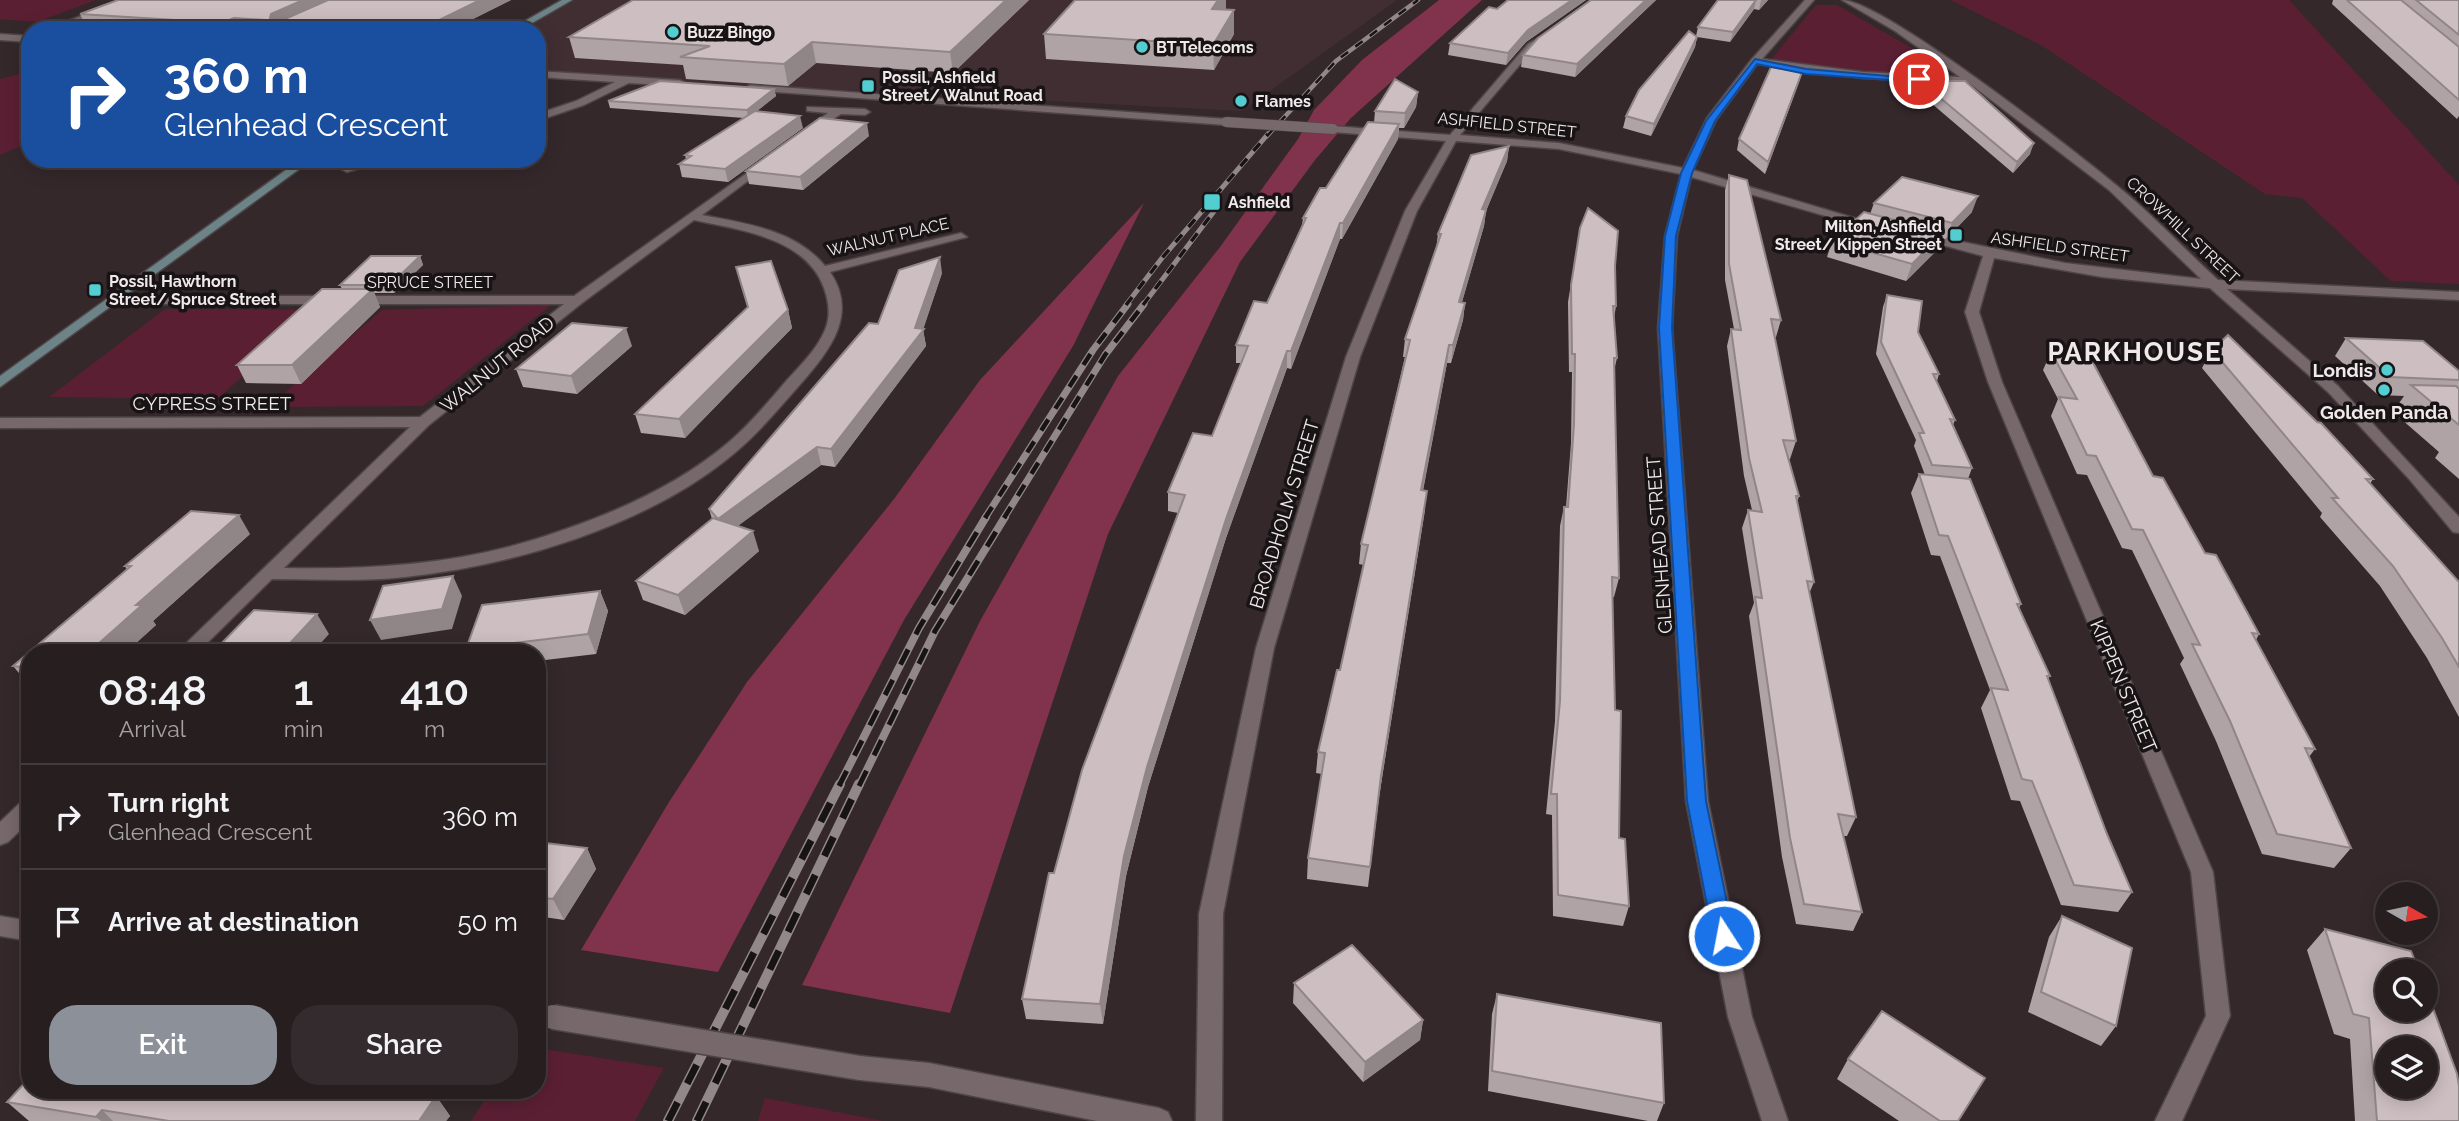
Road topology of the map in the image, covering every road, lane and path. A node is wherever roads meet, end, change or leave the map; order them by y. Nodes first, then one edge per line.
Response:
1 (130, 0) edge
2 (568, 0) edge
3 (1810, 0) edge
4 (1846, 0) edge
5 (73, 21) edge
6 (530, 21) edge
7 (1553, 31) edge
8 (0, 37) edge
9 (21, 38) edge
10 (1755, 61) junction
11 (546, 74) edge
12 (627, 79) junction
13 (1971, 80) junction
14 (696, 84) edge
15 (737, 87) edge
16 (811, 109) dead end
17 (838, 110) junction
18 (865, 112) dead end
19 (546, 115) edge
20 (1454, 136) junction
21 (296, 168) edge
22 (350, 168) edge
23 (346, 169) dead end
24 (1686, 173) junction
25 (691, 216) junction
26 (1886, 229) edge
27 (1912, 236) edge
28 (961, 237) dead end
29 (1989, 255) junction
30 (823, 270) junction
31 (2214, 284) junction
32 (2459, 296) edge
33 (115, 299) junction
34 (577, 300) junction
35 (0, 383) edge
36 (424, 422) junction
37 (0, 423) edge
38 (2459, 528) edge
39 (266, 573) junction
40 (195, 644) edge
41 (21, 816) edge
42 (0, 836) edge
43 (0, 926) edge
44 (21, 930) edge
45 (546, 1015) edge
46 (1159, 1121) edge
47 (1209, 1121) edge
48 (1775, 1121) edge
49 (2168, 1121) edge

1 - 5 street
2 - 6 main road
3 - 10 street, GLENHEAD STREET
4 - 13 street, CROWHILL STREET
7 - 20 street, BROADHOLM STREET
8 - 9 street
10 - 13 street
10 - 24 street, GLENHEAD STREET
11 - 12 street
12 - 14 street
12 - 19 street
13 - 31 street, CROWHILL STREET
15 - 20 street, ASHFIELD STREET, bridge
16 - 17 street
17 - 18 street
17 - 25 street, WALNUT ROAD
20 - 24 street, ASHFIELD STREET
20 - 47 street, BROADHOLM STREET
21 - 33 main road
22 - 23 street
24 - 26 street, ASHFIELD STREET
24 - 48 street, GLENHEAD STREET
25 - 30 street
25 - 34 street, WALNUT ROAD
27 - 29 street, ASHFIELD STREET
28 - 30 street, WALNUT PLACE
29 - 31 street, ASHFIELD STREET
29 - 49 street, KIPPEN STREET
30 - 39 street
31 - 32 street, ASHFIELD STREET
31 - 38 street, CROWHILL STREET
33 - 34 street, SPRUCE STREET
33 - 35 main road
34 - 36 street, WALNUT ROAD
36 - 37 street, CYPRESS STREET
36 - 39 street, WALNUT ROAD
39 - 40 street, WALNUT ROAD
41 - 42 street
43 - 44 street
45 - 46 street, bridge

